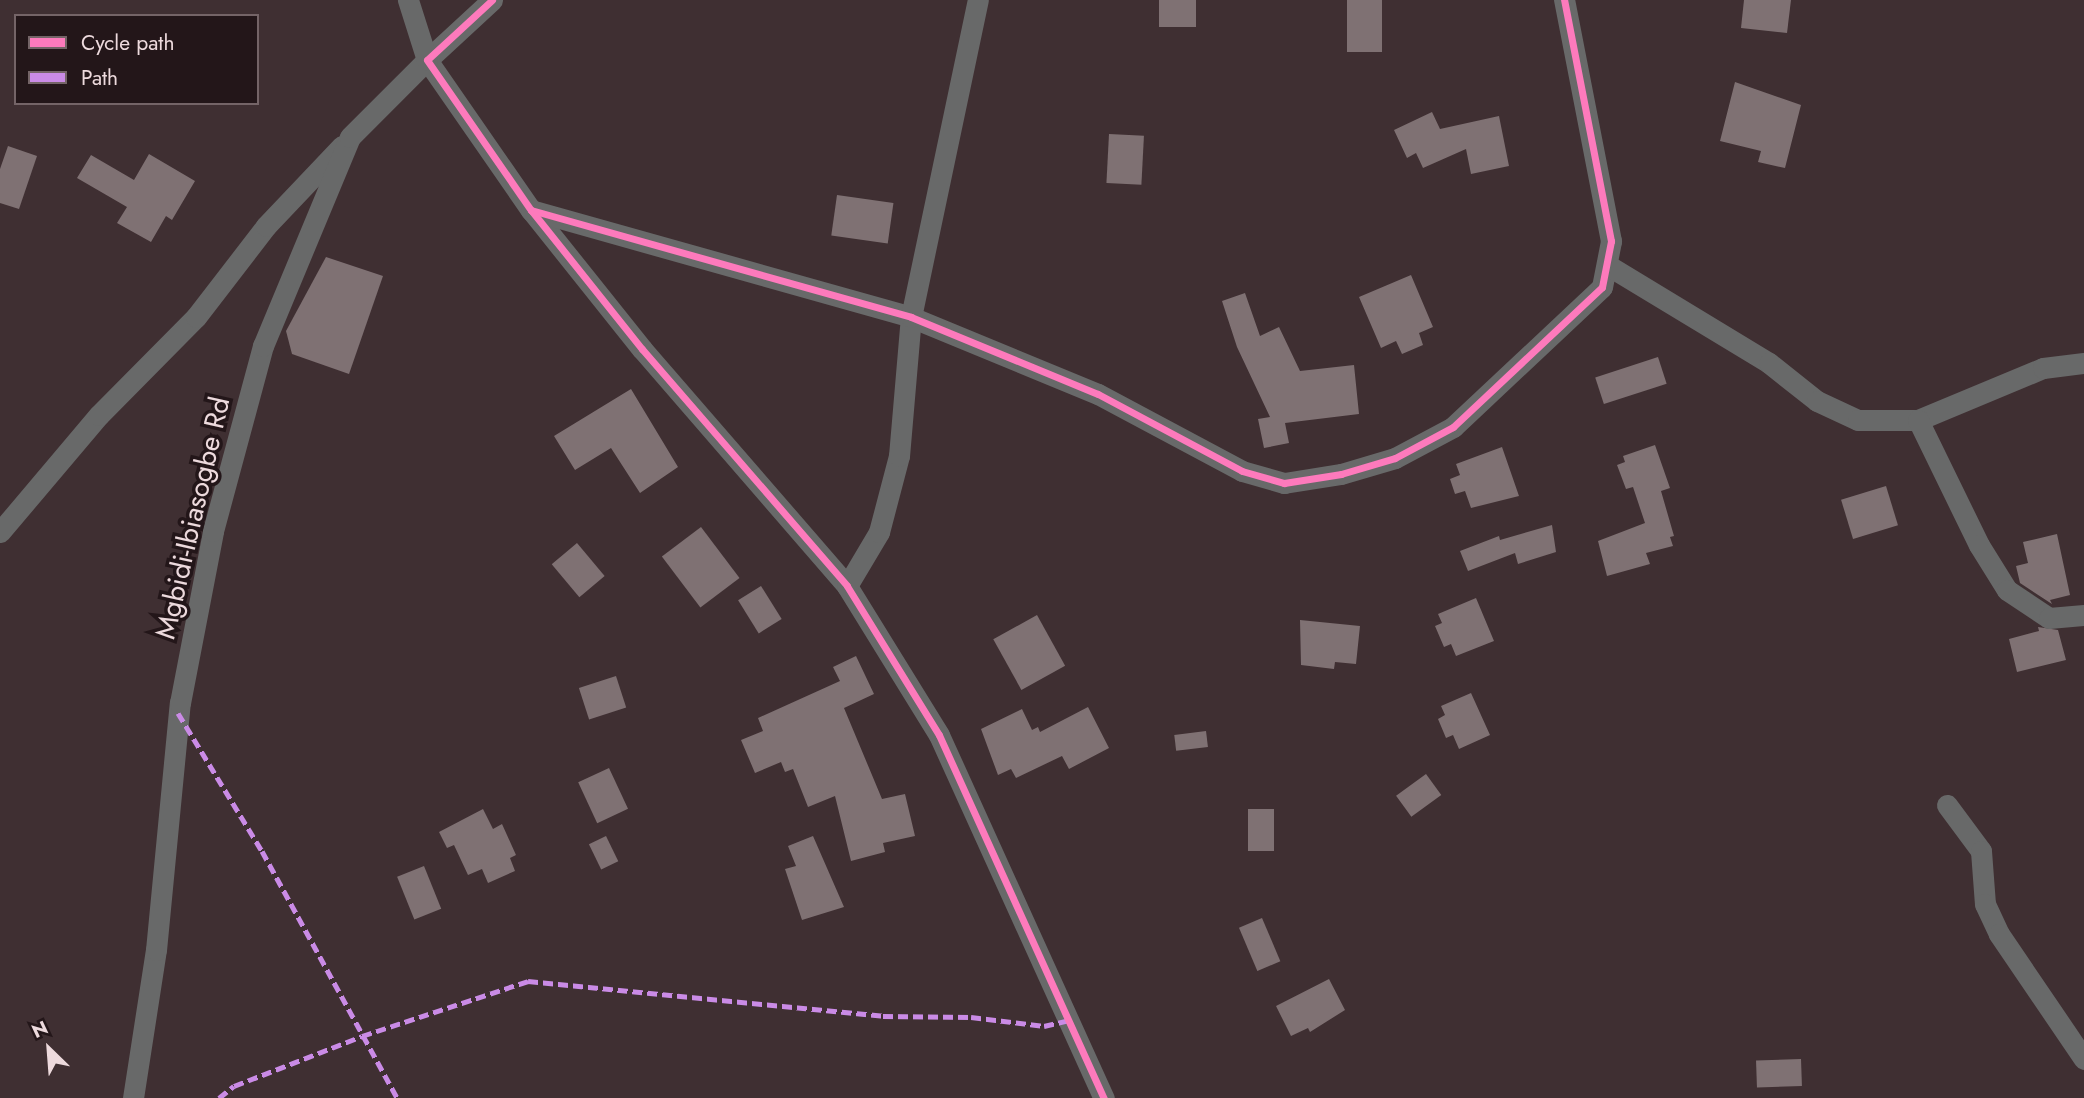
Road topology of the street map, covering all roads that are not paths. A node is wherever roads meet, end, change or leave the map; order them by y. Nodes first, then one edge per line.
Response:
1 (408, 0) edge
2 (492, 0) edge
3 (978, 0) edge
4 (1564, 0) edge
5 (427, 60) junction
6 (351, 137) junction
7 (531, 210) junction
8 (1609, 266) junction
9 (912, 317) junction
10 (2084, 363) edge
11 (1918, 420) junction
12 (0, 532) edge
13 (847, 586) junction
14 (2084, 615) edge
15 (1947, 804) dead end
16 (2084, 1059) edge
17 (133, 1098) edge
18 (1104, 1098) edge

1 - 5 street
2 - 5 street, Mgbidi-Ibiasogbe Rd
3 - 9 street
4 - 8 street
5 - 6 street, Mgbidi-Ibiasogbe Rd
5 - 7 street
6 - 12 street
6 - 17 street, Mgbidi-Ibiasogbe Rd
7 - 9 street
7 - 13 street
8 - 9 street
8 - 11 street
9 - 13 street
10 - 11 street
11 - 14 street
13 - 18 street
15 - 16 street

